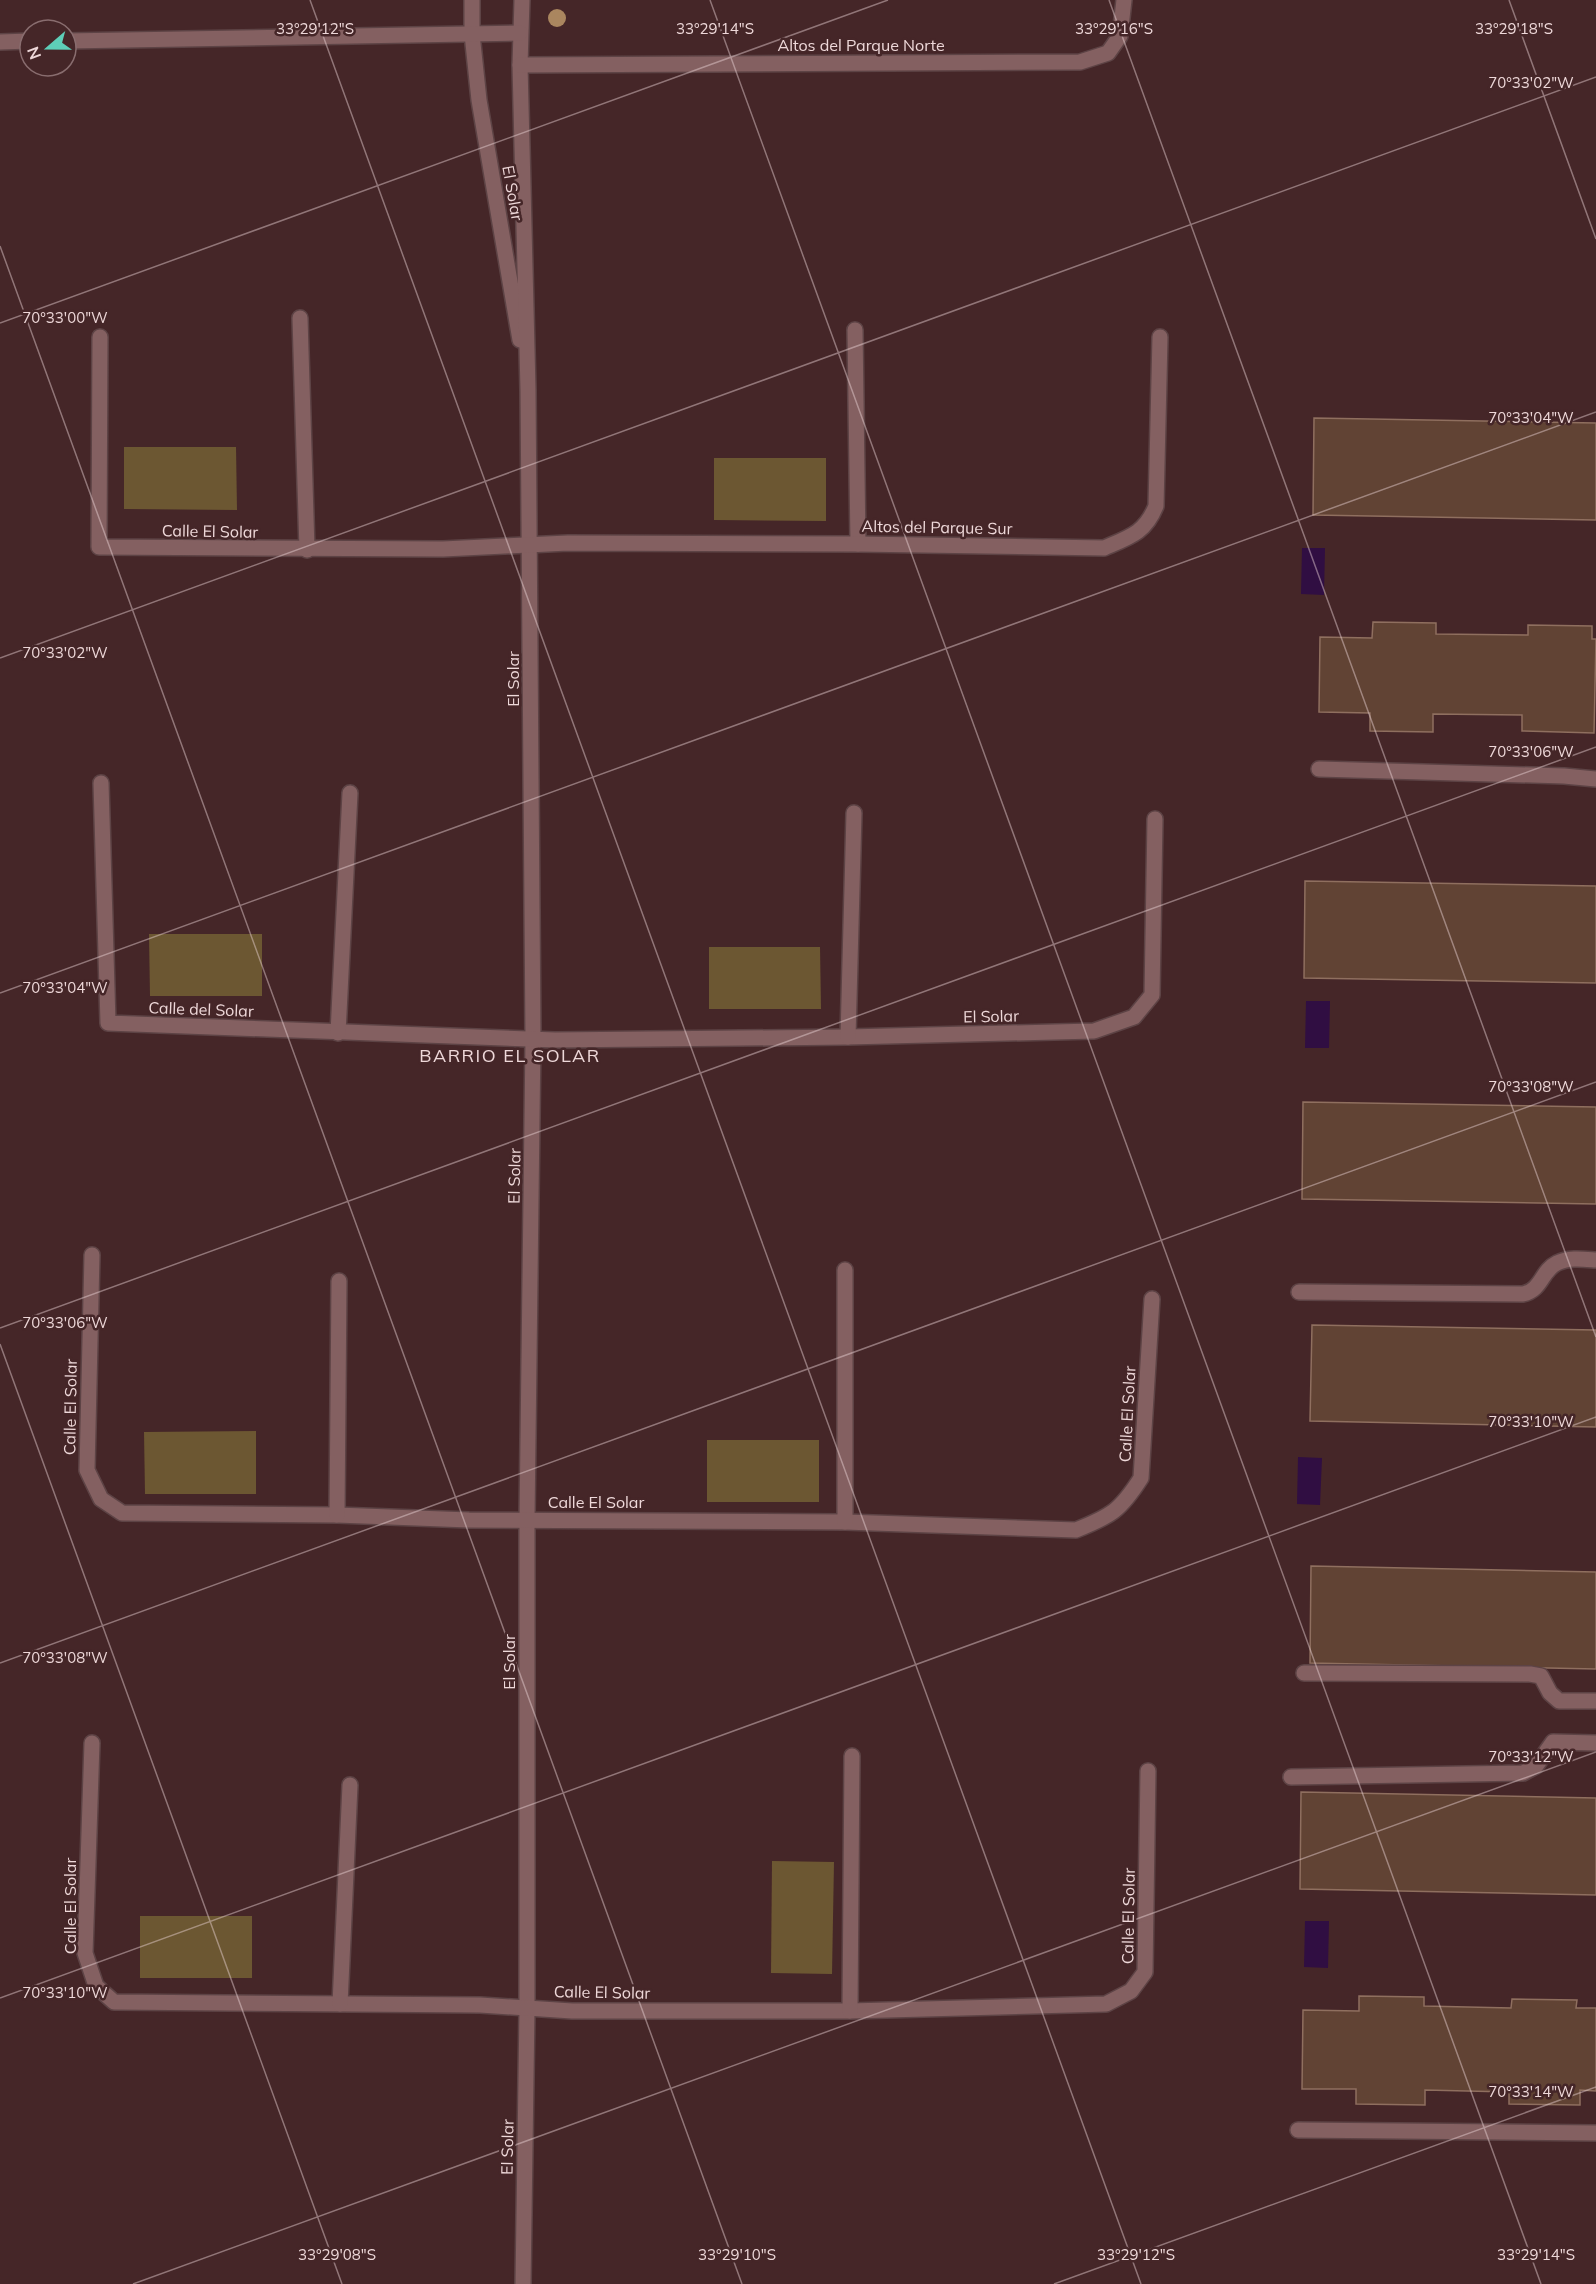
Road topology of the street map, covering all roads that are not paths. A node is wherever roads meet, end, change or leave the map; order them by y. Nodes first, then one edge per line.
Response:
1 (472, 0) edge
2 (522, 0) edge
3 (1124, 0) edge
4 (520, 33) junction
5 (472, 34) junction
6 (18, 41) edge
7 (78, 41) edge
8 (0, 42) edge
9 (520, 65) junction
10 (300, 318) dead end
11 (855, 330) dead end
12 (100, 337) dead end
13 (1160, 337) dead end
14 (528, 390) junction
15 (530, 544) junction
16 (858, 544) junction
17 (307, 550) junction
18 (1319, 769) dead end
19 (1596, 779) edge
20 (101, 783) dead end
21 (350, 793) dead end
22 (855, 813) dead end
23 (1155, 819) dead end
24 (338, 1033) junction
25 (848, 1037) junction
26 (533, 1040) junction
27 (92, 1255) dead end
28 (1596, 1260) edge
29 (845, 1270) dead end
30 (339, 1281) dead end
31 (1299, 1292) dead end
32 (1152, 1299) dead end
33 (337, 1515) junction
34 (527, 1519) junction
35 (846, 1522) junction
36 (1304, 1673) dead end
37 (1596, 1701) edge
38 (92, 1743) dead end
39 (1596, 1743) edge
40 (852, 1756) dead end
41 (1148, 1771) dead end
42 (1291, 1777) dead end
43 (350, 1785) dead end
44 (340, 2004) junction
45 (527, 2009) junction
46 (850, 2012) junction
47 (1298, 2130) dead end
48 (1596, 2133) edge
49 (523, 2284) edge

1 - 5 street, El Solar
2 - 4 street, El Solar
3 - 9 street, Altos del Parque Norte
4 - 5 street
4 - 9 street, El Solar
5 - 7 street
5 - 14 street, El Solar
6 - 8 street
9 - 14 street, El Solar
10 - 17 street
11 - 16 street
12 - 17 street, Calle El Solar
13 - 16 street, Altos del Parque Sur
14 - 15 street, El Solar
15 - 16 street, Altos del Parque Sur
15 - 17 street, Calle El Solar
15 - 26 street, El Solar
18 - 19 street
20 - 24 street, Calle del Solar
21 - 24 street
22 - 25 street
23 - 25 street, El Solar
24 - 26 street, Calle del Solar
25 - 26 street, El Solar
26 - 34 street, El Solar
27 - 33 street, Calle El Solar
28 - 31 street
29 - 35 street
30 - 33 street
32 - 35 street, Calle El Solar
33 - 34 street, Calle El Solar
34 - 35 street, Calle El Solar
34 - 45 street, El Solar
36 - 37 street
38 - 44 street, Calle El Solar
39 - 42 street
40 - 46 street
41 - 46 street, Calle El Solar
43 - 44 street
44 - 45 street, Calle El Solar
45 - 46 street, Calle El Solar
45 - 49 street, El Solar
47 - 48 street

